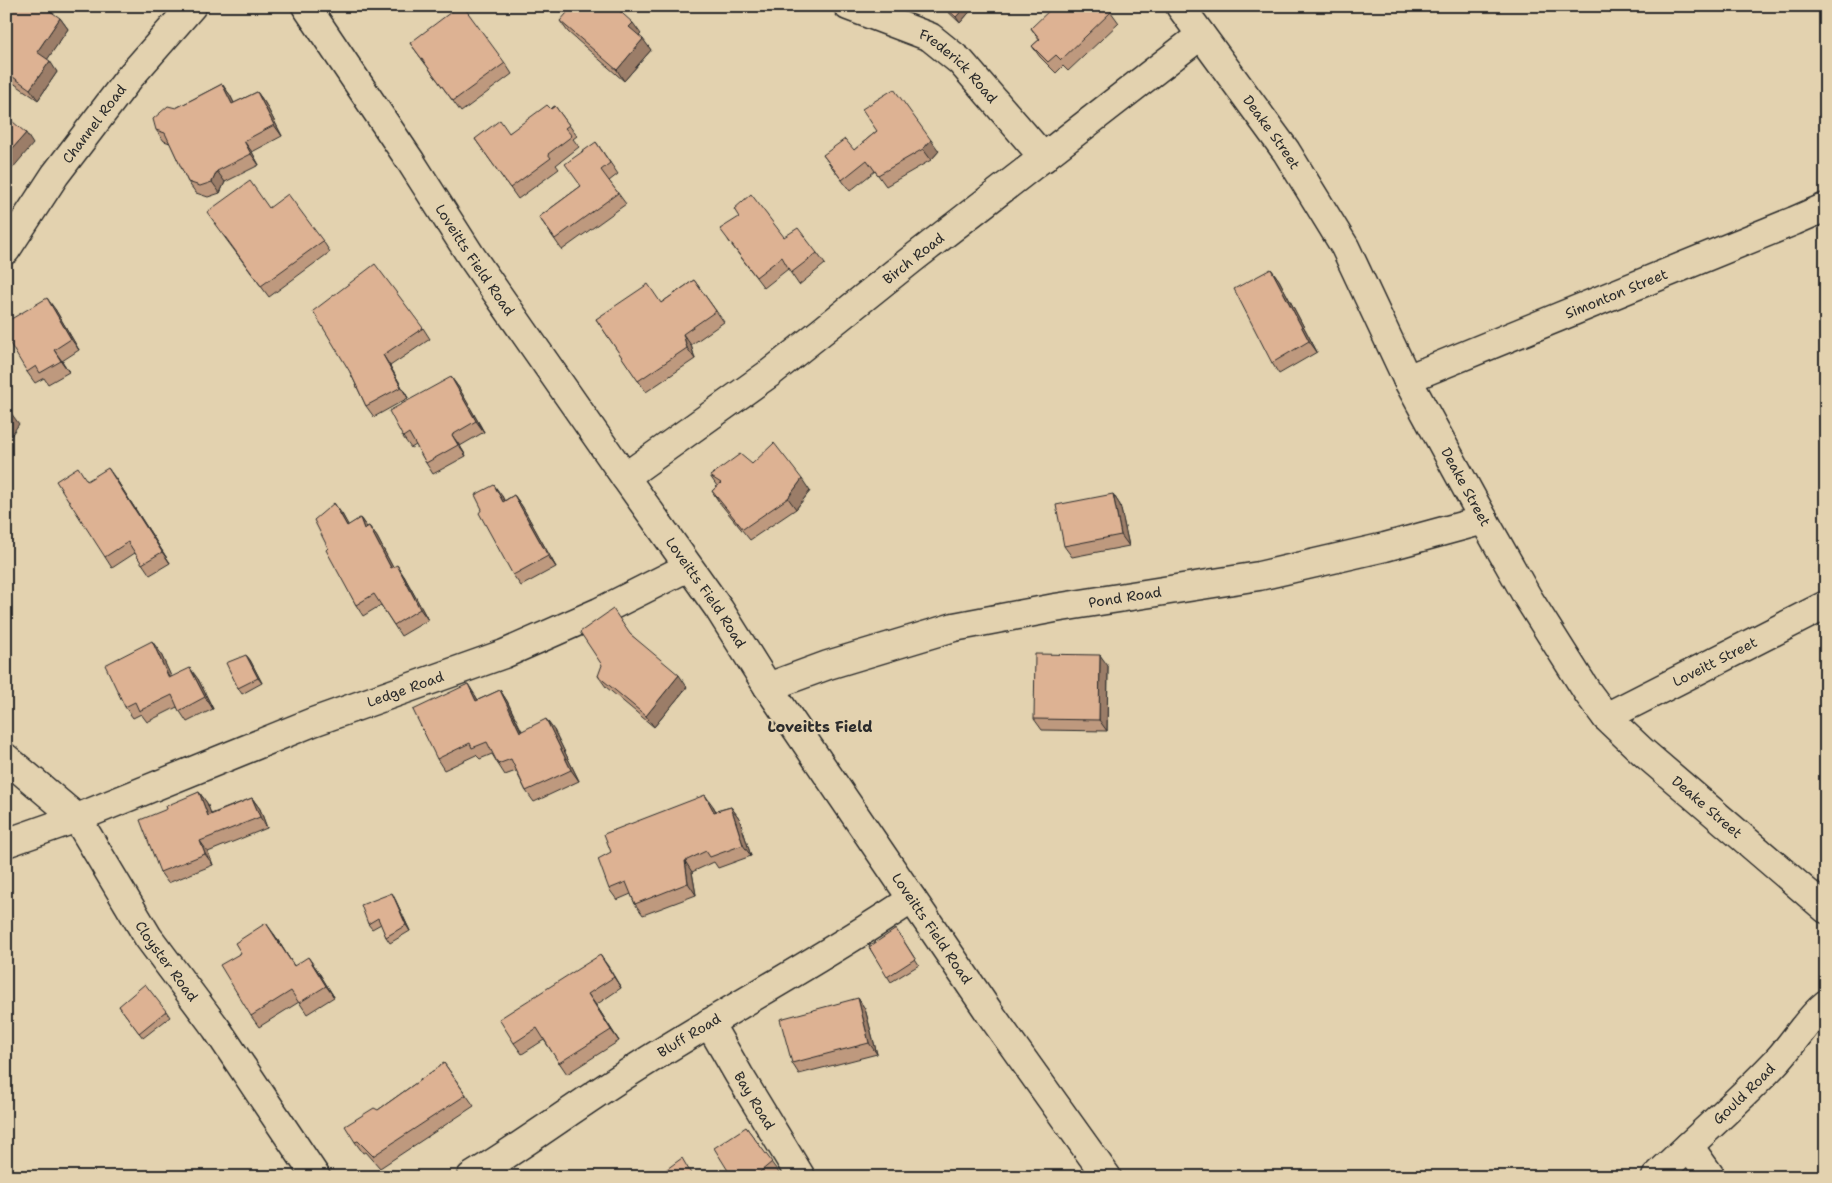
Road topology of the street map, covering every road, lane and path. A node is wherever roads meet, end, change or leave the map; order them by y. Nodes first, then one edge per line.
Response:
1 (192, 6) edge
2 (306, 6) edge
3 (848, 6) edge
4 (1180, 6) edge
5 (1201, 35) junction
6 (1044, 158) junction
7 (1826, 207) edge
8 (6, 250) edge
9 (1407, 379) junction
10 (625, 477) junction
11 (1484, 520) junction
12 (688, 567) junction
13 (1826, 605) edge
14 (768, 686) junction
15 (1606, 717) junction
16 (6, 758) edge
17 (77, 818) junction
18 (6, 843) edge
19 (912, 899) junction
20 (1826, 909) edge
21 (1826, 1004) edge
22 (710, 1023) junction
23 (1689, 1146) junction
24 (316, 1177) edge
25 (471, 1177) edge
26 (801, 1177) edge
27 (1107, 1177) edge
28 (1656, 1177) edge
29 (1712, 1177) edge

1 - 8 street, Channel Road
2 - 10 street, Loveitts Field Road
3 - 6 street, Frederick Road
4 - 5 street, Deake Street
5 - 6 street, Birch Road
5 - 9 street, Deake Street
6 - 10 street, Birch Road
7 - 9 street, Simonton Street
9 - 11 street, Deake Street
10 - 12 street, Loveitts Field Road
11 - 14 street, Pond Road
11 - 15 street, Deake Street
12 - 14 street, Loveitts Field Road
12 - 17 street, Ledge Road
13 - 15 street, Loveitt Street
14 - 19 street, Loveitts Field Road
15 - 20 street, Deake Street
16 - 17 street, Cloyster Road
17 - 18 street
17 - 24 street, Cloyster Road
19 - 22 street, Bluff Road
19 - 27 street, Loveitts Field Road
21 - 23 street, Gould Road
22 - 25 street, Bluff Road
22 - 26 street, Bay Road
23 - 28 street, Gould Road
23 - 29 street

